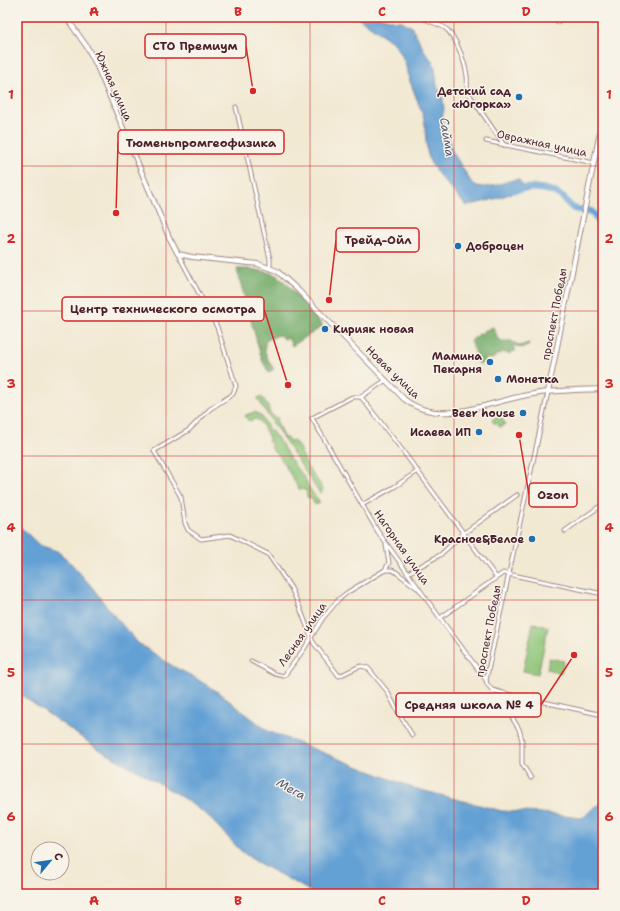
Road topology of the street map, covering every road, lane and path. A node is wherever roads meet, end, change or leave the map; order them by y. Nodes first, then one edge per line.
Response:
1 (66, 17) edge
2 (422, 17) edge
3 (556, 17) edge
4 (558, 22) dead end
5 (236, 107) dead end
6 (603, 117) edge
7 (486, 140) dead end
8 (504, 145) junction
9 (594, 163) junction
10 (178, 254) junction
11 (270, 267) junction
12 (386, 380) junction
13 (603, 389) edge
14 (548, 392) junction
15 (361, 397) junction
16 (418, 471) junction
17 (518, 495) dead end
18 (603, 504) edge
19 (362, 505) junction
20 (565, 531) dead end
21 (464, 533) junction
22 (385, 542) junction
23 (385, 570) junction
24 (408, 573) junction
25 (509, 573) junction
26 (496, 577) junction
27 (423, 594) junction
28 (603, 594) edge
29 (440, 618) junction
30 (310, 637) junction
31 (251, 661) dead end
32 (486, 680) junction
33 (507, 694) junction
34 (603, 715) edge
35 (412, 735) dead end
36 (531, 778) dead end

1 - 10 street, Южная улица
2 - 8 street
3 - 4 street
5 - 11 street
6 - 9 street
7 - 8 street, Овражная улица
8 - 9 street, Овражная улица
9 - 14 street, проспект Победы
10 - 11 street, Новая улица
10 - 30 street
11 - 12 street, Новая улица
12 - 14 street, Новая улица
12 - 15 street
13 - 14 street, Новая улица
14 - 25 street, проспект Победы
15 - 16 street
15 - 19 street, Нагорная улица
16 - 19 street
16 - 21 street
17 - 21 street
18 - 20 street
19 - 22 street, Нагорная улица
21 - 24 street
21 - 26 street
22 - 23 street
22 - 24 street, Нагорная улица
23 - 27 street
23 - 30 street, Лесная улица
24 - 27 street, Нагорная улица
25 - 26 street
25 - 28 street
25 - 32 street, проспект Победы
26 - 29 street
27 - 29 street, Нагорная улица
29 - 32 street, Нагорная улица
30 - 31 street, Лесная улица
30 - 35 street
32 - 33 street, проспект Победы
33 - 34 street
33 - 36 street

